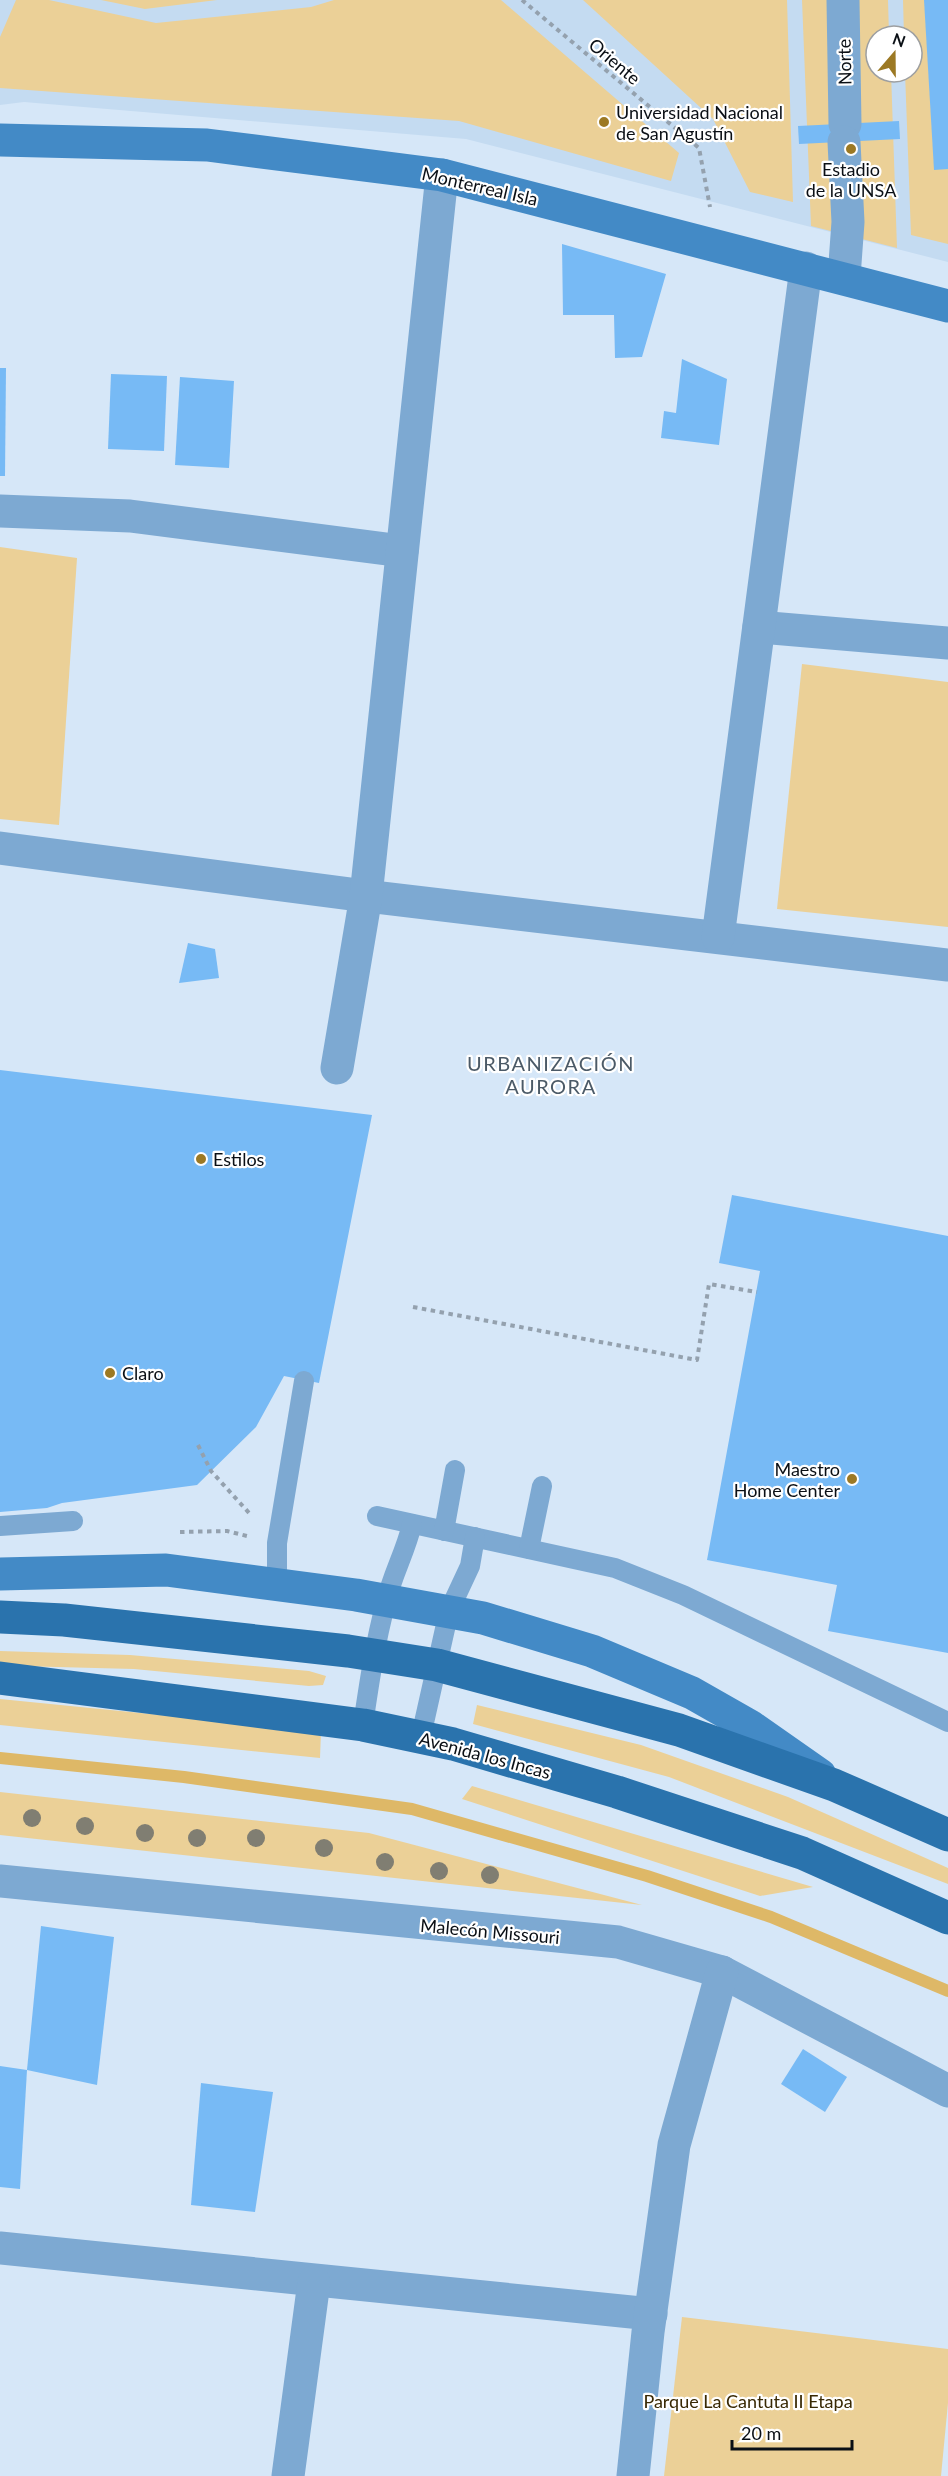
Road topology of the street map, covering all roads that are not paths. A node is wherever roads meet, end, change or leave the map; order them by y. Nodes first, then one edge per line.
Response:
1 (843, 0) edge
2 (0, 140) edge
3 (442, 175) junction
4 (806, 268) junction
5 (844, 277) junction
6 (948, 306) edge
7 (0, 511) edge
8 (402, 551) junction
9 (759, 627) junction
10 (948, 643) edge
11 (0, 848) edge
12 (366, 896) junction
13 (718, 937) junction
14 (948, 965) edge
15 (337, 1068) dead end
16 (304, 1381) dead end
17 (455, 1470) dead end
18 (542, 1486) dead end
19 (377, 1516) dead end
20 (73, 1521) dead end
21 (412, 1524) junction
22 (0, 1526) edge
23 (444, 1531) junction
24 (475, 1537) junction
25 (529, 1549) junction
26 (0, 1574) edge
27 (277, 1583) junction
28 (0, 1596) edge
29 (386, 1599) junction
30 (449, 1611) junction
31 (0, 1617) edge
32 (64, 1620) junction
33 (374, 1654) junction
34 (437, 1665) junction
35 (0, 1678) edge
36 (948, 1722) edge
37 (363, 1725) junction
38 (421, 1736) junction
39 (834, 1785) junction
40 (948, 1835) edge
41 (0, 1881) edge
42 (948, 1918) edge
43 (722, 1972) junction
44 (948, 2091) edge
45 (0, 2248) edge
46 (314, 2282) junction
47 (651, 2314) junction
48 (288, 2476) edge
49 (633, 2476) edge

1 - 5 street, Norte
2 - 3 street, Monterreal Isla
3 - 4 street, Monterreal Isla
3 - 8 street
4 - 5 street, Monterreal Isla
4 - 9 street
5 - 6 street, Monterreal Isla
7 - 8 street
8 - 12 street
9 - 10 street
9 - 13 street
11 - 12 street
12 - 13 street
12 - 15 street
13 - 14 street
16 - 27 lane
17 - 23 lane
18 - 25 lane
19 - 21 lane
20 - 22 lane
21 - 23 lane
21 - 29 lane
23 - 24 lane
24 - 25 lane
24 - 30 lane
25 - 36 lane
26 - 27 street
27 - 29 street
28 - 32 main road
29 - 30 street
29 - 33 lane
30 - 34 lane
30 - 39 street
31 - 32 main road
32 - 33 main road
33 - 34 main road
33 - 37 lane
34 - 38 lane
34 - 39 main road
35 - 37 main road, Avenida los Incas
37 - 38 main road, Avenida los Incas
38 - 42 main road, Avenida los Incas
39 - 40 main road
41 - 43 street, Malecón Missouri
43 - 44 street, Malecón Missouri
43 - 47 street
45 - 46 street
46 - 47 street
46 - 48 street
47 - 49 street

